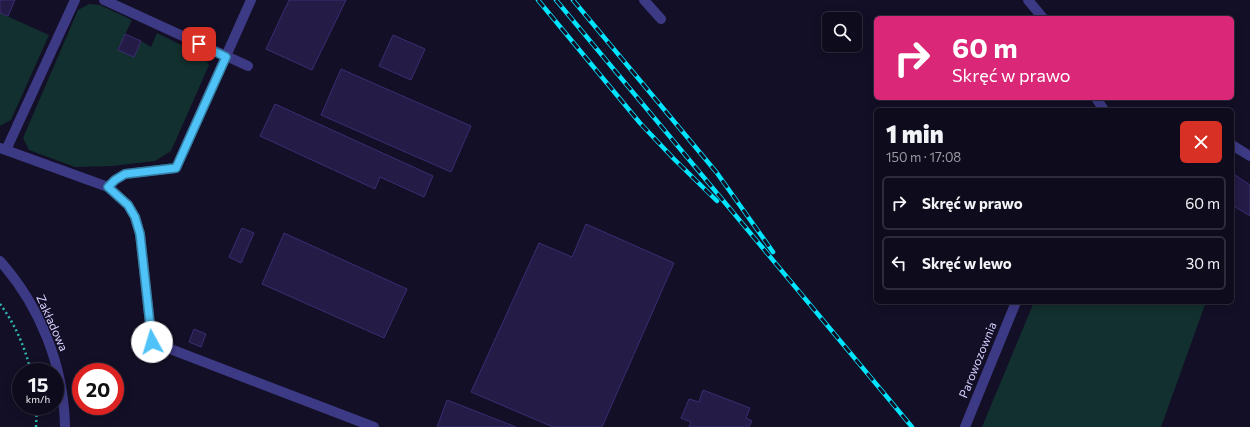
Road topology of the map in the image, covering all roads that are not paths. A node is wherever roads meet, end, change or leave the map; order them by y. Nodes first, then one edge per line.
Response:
1 (75, 0) edge
2 (106, 0) edge
3 (251, 0) edge
4 (644, 0) edge
5 (1028, 0) edge
6 (1041, 16) edge
7 (661, 19) dead end
8 (226, 57) junction
9 (248, 66) dead end
10 (1234, 146) edge
11 (3, 149) edge
12 (1250, 156) edge
13 (108, 187) junction
14 (0, 261) edge
15 (1015, 304) edge
16 (65, 427) edge
17 (374, 427) edge
18 (965, 427) edge

1 - 11 street
2 - 8 street
3 - 8 street
4 - 7 street
5 - 6 street
8 - 9 street
8 - 13 street
10 - 12 street
11 - 13 street
13 - 17 street
14 - 16 street, Zakładowa
15 - 18 street, Parowozownia

